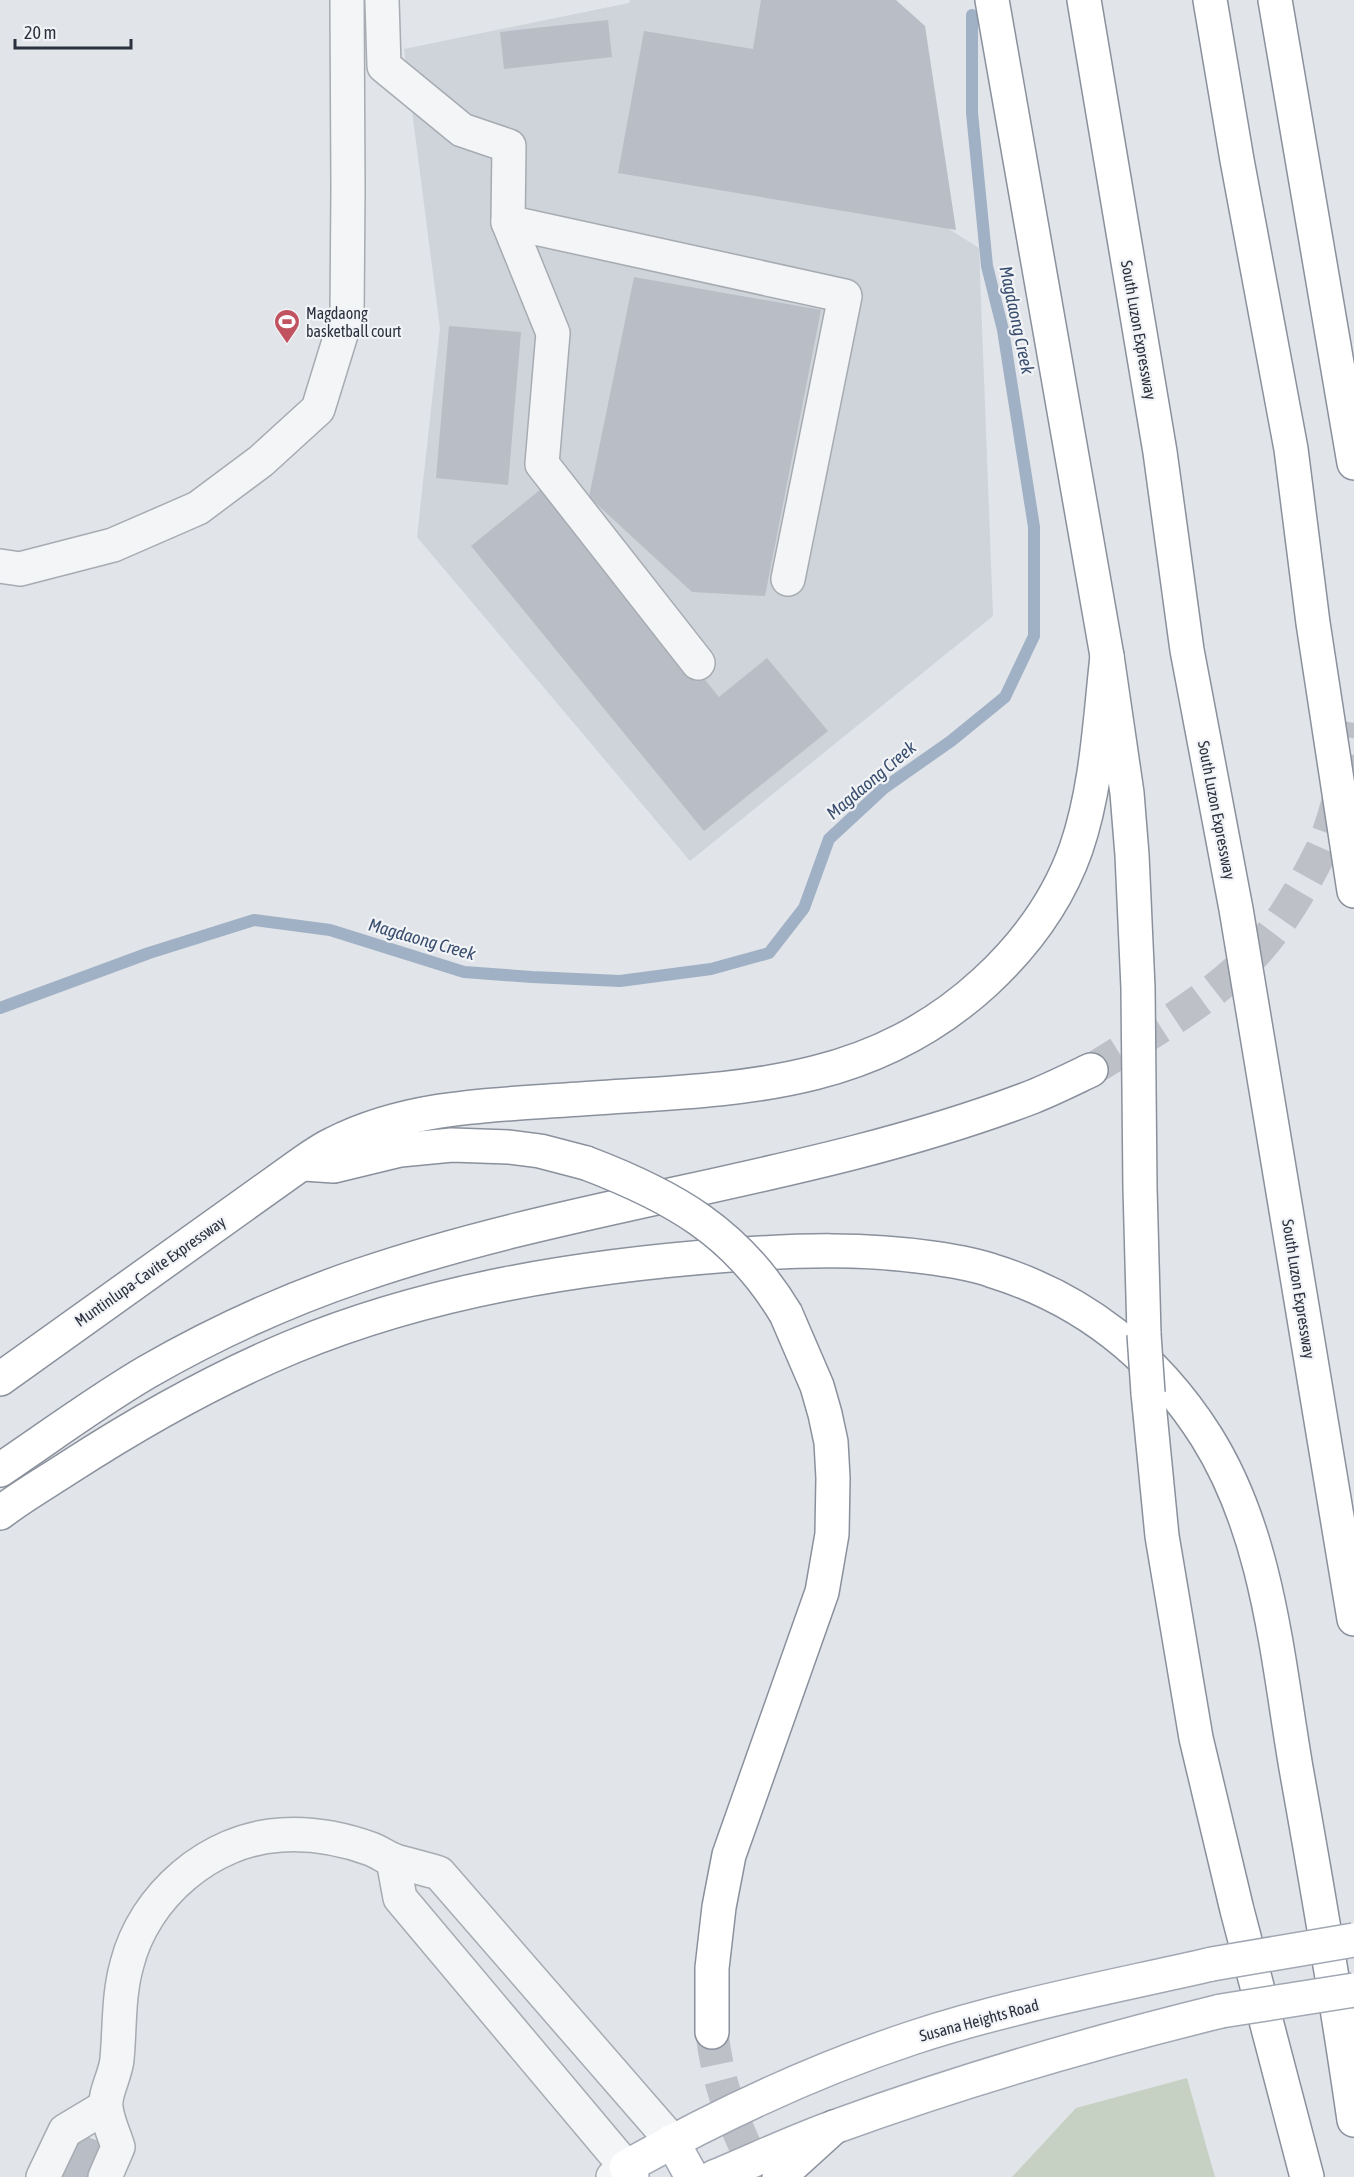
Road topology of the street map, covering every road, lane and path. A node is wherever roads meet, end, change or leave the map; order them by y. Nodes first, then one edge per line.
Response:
1 (347, 0) edge
2 (382, 0) edge
3 (992, 0) edge
4 (1084, 0) edge
5 (1210, 0) edge
6 (1275, 0) edge
7 (508, 222) junction
8 (1354, 463) edge
9 (0, 566) edge
10 (788, 579) dead end
11 (1107, 656) junction
12 (698, 663) dead end
13 (1354, 891) edge
14 (1091, 1070) tunnel mouth
15 (301, 1164) junction
16 (0, 1379) edge
17 (0, 1470) edge
18 (0, 1513) edge
19 (1354, 1619) edge
20 (393, 1860) junction
21 (1354, 1940) edge
22 (1354, 1990) edge
23 (712, 2032) tunnel mouth
24 (105, 2106) junction
25 (1354, 2120) edge
26 (834, 2127) junction
27 (672, 2141) junction
28 (624, 2174) edge
29 (43, 2177) edge
30 (105, 2177) edge
31 (692, 2177) edge
32 (714, 2177) edge
33 (779, 2177) edge
34 (1307, 2177) edge

1 - 9 street
2 - 7 street
3 - 11 main road
4 - 19 main road, South Luzon Expressway
5 - 13 main road
6 - 8 main road
7 - 10 street
7 - 12 street
11 - 15 main road, Muntinlupa-Cavite Expressway
11 - 34 main road, bridge
14 - 17 main road
15 - 16 main road, Muntinlupa-Cavite Expressway
15 - 23 main road, bridge
18 - 25 main road
20 - 24 street
20 - 27 street
20 - 28 street
21 - 27 main road, Susana Heights Road, bridge
22 - 26 main road, bridge
24 - 29 street
24 - 30 street
26 - 32 main road
26 - 33 main road
27 - 28 main road, Susana Heights Road
27 - 31 main road

